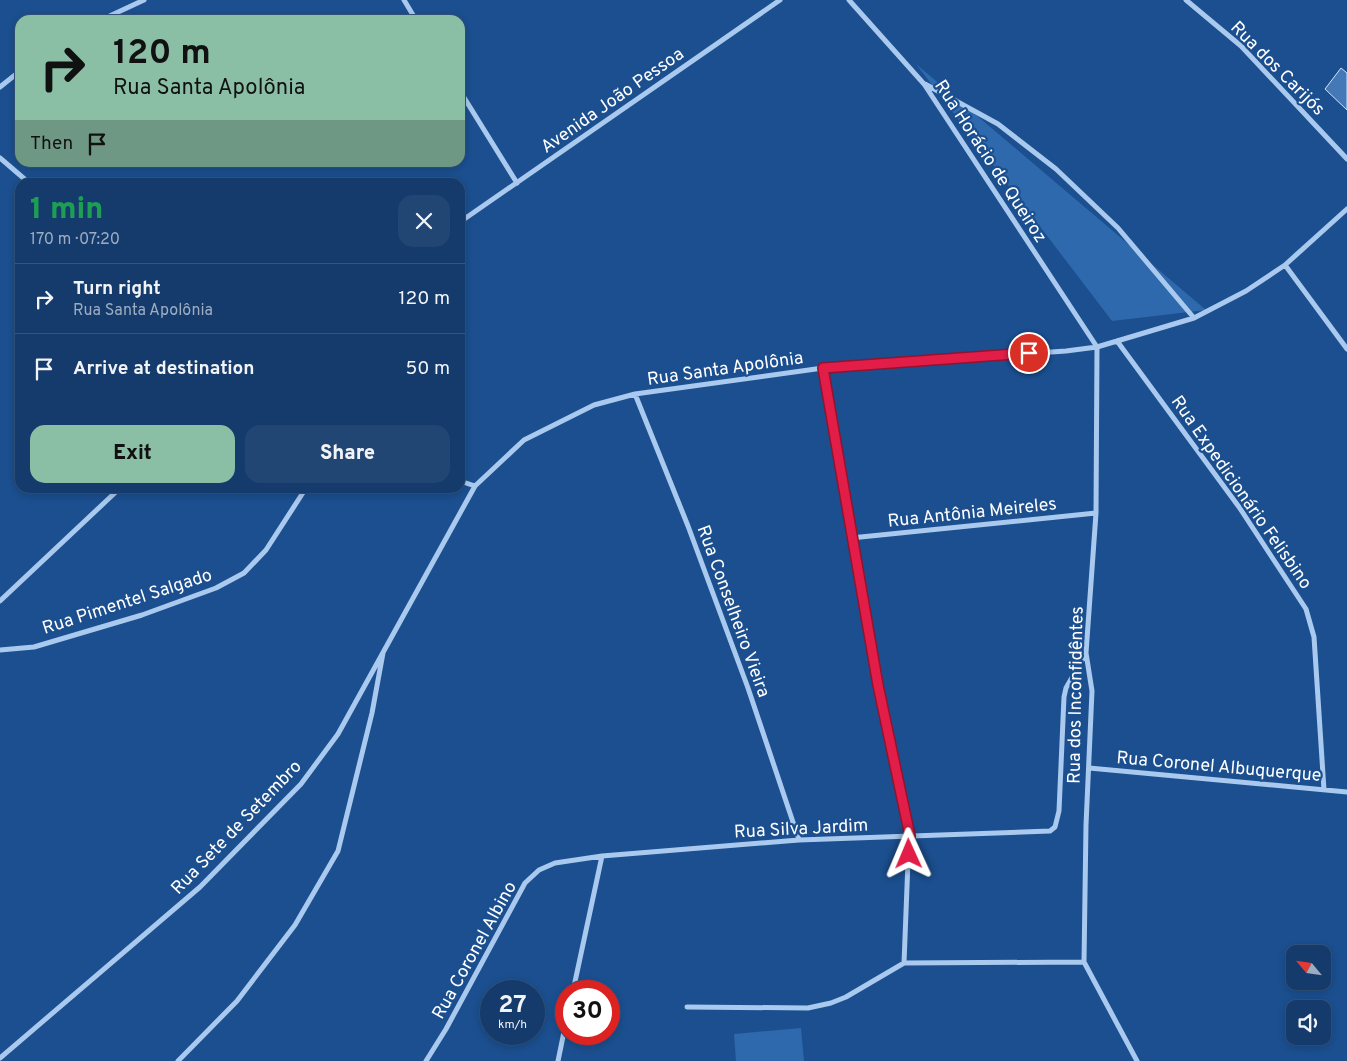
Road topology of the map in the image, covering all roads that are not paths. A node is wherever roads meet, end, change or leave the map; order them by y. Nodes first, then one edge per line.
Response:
1 (144, 0) edge
2 (404, 0) edge
3 (780, 0) edge
4 (849, 0) edge
5 (1186, 0) edge
6 (112, 15) edge
7 (413, 15) edge
8 (15, 74) edge
9 (924, 84) junction
10 (0, 86) edge
11 (465, 99) edge
12 (0, 158) edge
13 (1347, 159) edge
14 (23, 178) edge
15 (517, 182) junction
16 (1347, 209) edge
17 (465, 218) edge
18 (1286, 264) junction
19 (1194, 318) junction
20 (1117, 341) junction
21 (1097, 347) junction
22 (1347, 349) edge
23 (823, 368) junction
24 (635, 394) junction
25 (465, 482) edge
26 (475, 486) junction
27 (115, 493) edge
28 (303, 493) edge
29 (1096, 513) junction
30 (851, 538) junction
31 (0, 601) edge
32 (384, 648) junction
33 (0, 650) edge
34 (1086, 652) junction
35 (1089, 768) junction
36 (1324, 790) junction
37 (1347, 792) edge
38 (910, 836) junction
39 (799, 840) junction
40 (602, 856) junction
41 (555, 863) joint
42 (1084, 962) junction
43 (904, 963) junction
44 (575, 980) edge
45 (687, 1008) dead end
46 (561, 1045) edge
47 (0, 1058) edge
48 (178, 1061) edge
49 (426, 1061) edge
50 (558, 1061) edge
51 (1137, 1061) edge

1 - 6 street
2 - 7 street
3 - 15 street, Avenida João Pessoa
4 - 9 street, Rua Horácio de Queiroz
5 - 13 street, Rua dos Carijós
8 - 10 street
9 - 19 street
9 - 21 street, Rua Horácio de Queiroz
11 - 15 street
12 - 14 street
15 - 17 street, Avenida João Pessoa
16 - 18 street, Rua Santa Apolônia
18 - 19 street, Rua Santa Apolônia
18 - 22 street
19 - 20 street, Rua Santa Apolônia
20 - 21 street, Rua Santa Apolônia
20 - 36 street, Rua Expedicionário Felisbino
21 - 23 street, Rua Santa Apolônia
21 - 29 street, Rua dos Inconfidêntes
23 - 24 street, Rua Santa Apolônia
23 - 30 street
24 - 26 street, Rua Santa Apolônia
24 - 39 street, Rua Conselheiro Vieira
25 - 26 street
26 - 32 street, Rua Sete de Setembro
27 - 31 street
28 - 33 street, Rua Pimentel Salgado
29 - 30 street, Rua Antônia Meireles
29 - 34 street, Rua dos Inconfidêntes
30 - 38 street
32 - 47 street, Rua Sete de Setembro
32 - 48 street
34 - 35 street, Rua dos Inconfidêntes
34 - 38 street, Rua Silva Jardim
35 - 36 street, Rua Coronel Albuquerque
35 - 42 street, Rua dos Inconfidêntes
36 - 37 street, Rua Coronel Albuquerque
38 - 39 street, Rua Silva Jardim
38 - 43 street
39 - 40 street, Rua Silva Jardim
40 - 41 street, Rua Silva Jardim
40 - 44 street
41 - 49 street, Rua Coronel Albino
42 - 43 street
42 - 51 street, Rua dos Inconfidêntes
43 - 45 street
46 - 50 street

